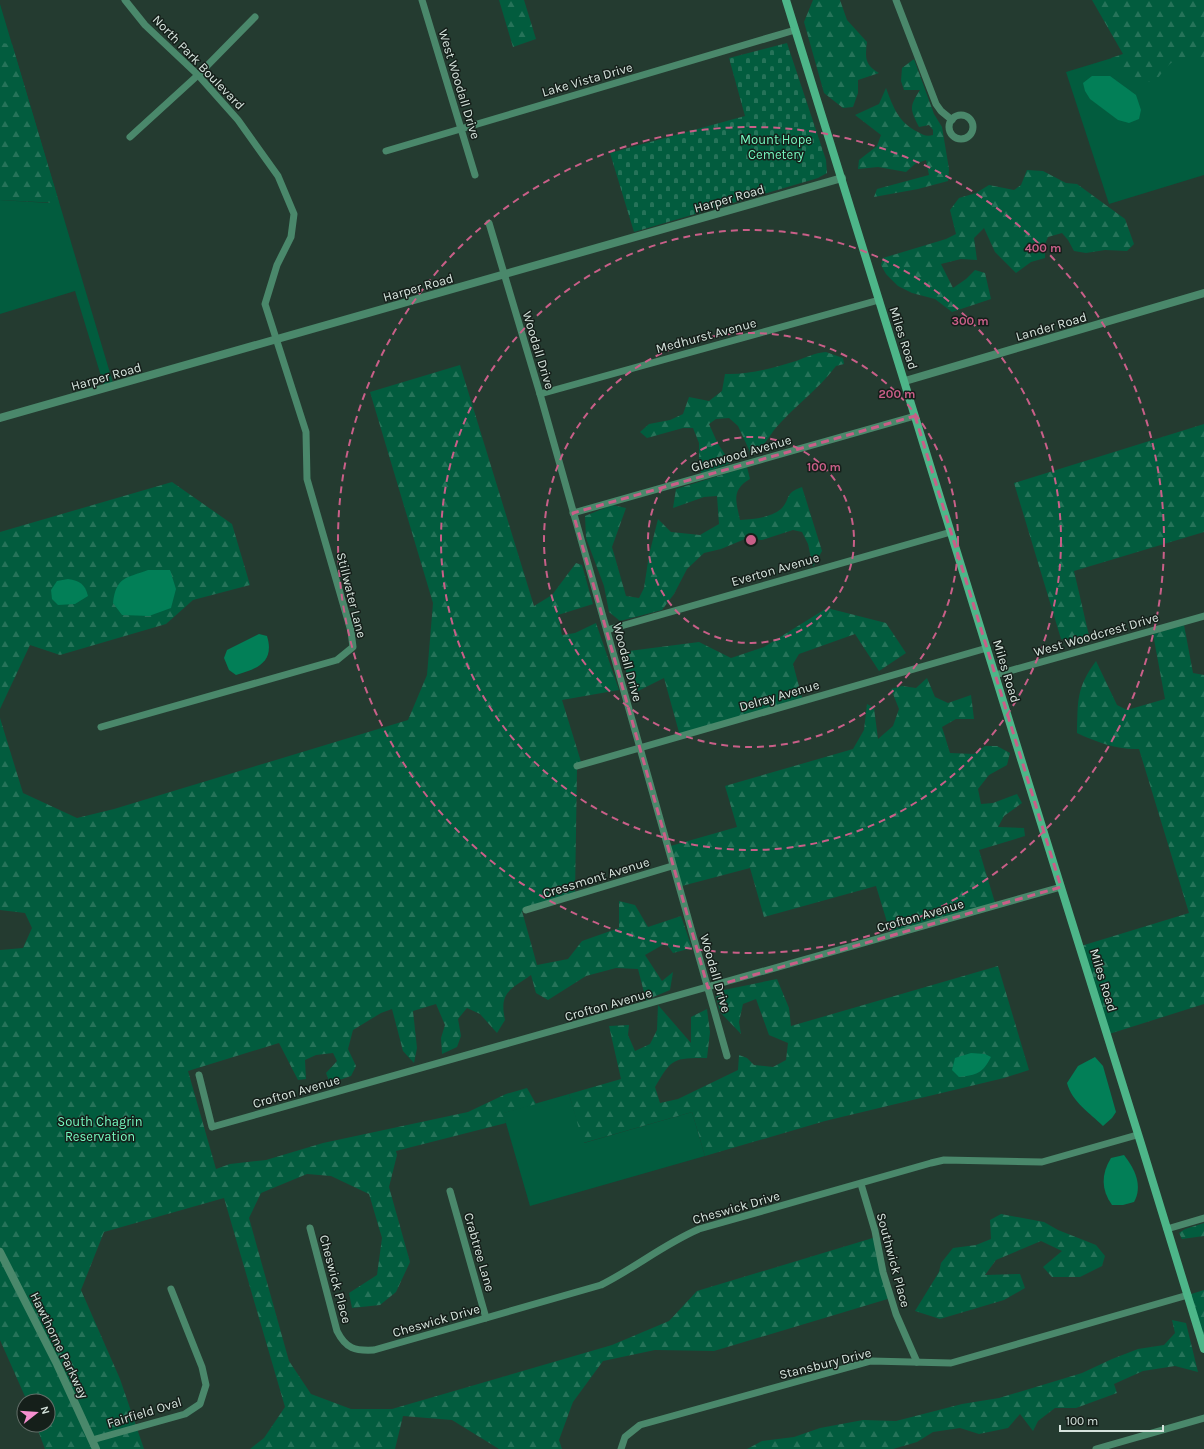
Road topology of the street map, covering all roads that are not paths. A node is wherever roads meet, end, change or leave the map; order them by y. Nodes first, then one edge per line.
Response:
1 (125, 0) edge
2 (422, 0) edge
3 (786, 0) edge
4 (896, 0) edge
5 (255, 17) dead end
6 (795, 30) junction
7 (198, 75) junction
8 (952, 120) dead end
9 (462, 129) junction
10 (130, 137) dead end
11 (386, 151) dead end
12 (475, 175) dead end
13 (842, 178) junction
14 (489, 223) dead end
15 (504, 274) junction
16 (1204, 293) edge
17 (879, 300) junction
18 (277, 339) junction
19 (905, 381) junction
20 (540, 394) junction
21 (915, 416) junction
22 (0, 418) edge
23 (573, 512) junction
24 (951, 532) junction
25 (1204, 616) edge
26 (607, 630) junction
27 (987, 648) junction
28 (995, 675) junction
29 (101, 727) dead end
30 (639, 748) junction
31 (577, 766) dead end
32 (672, 866) junction
33 (1061, 887) junction
34 (526, 910) dead end
35 (708, 988) junction
36 (727, 1056) dead end
37 (199, 1074) dead end
38 (1137, 1135) junction
39 (861, 1184) junction
40 (450, 1191) dead end
41 (1204, 1218) edge
42 (310, 1228) dead end
43 (1167, 1228) junction
44 (0, 1252) edge
45 (170, 1289) dead end
46 (1188, 1295) junction
47 (486, 1318) junction
48 (1204, 1349) edge
49 (356, 1351) joint
50 (917, 1362) junction
51 (1204, 1418) edge
52 (92, 1440) junction
53 (96, 1449) edge
54 (622, 1449) edge
55 (1096, 1449) edge

1 - 7 street, North Park Boulevard
2 - 9 street, West Woodall Drive
3 - 6 main road, Miles Road
4 - 8 street
5 - 7 street
6 - 9 street, Lake Vista Drive
6 - 13 main road, Miles Road
7 - 10 street
7 - 18 street, North Park Boulevard
9 - 11 street, Lake Vista Drive
9 - 12 street, West Woodall Drive
13 - 15 street, Harper Road
13 - 17 main road, Miles Road
14 - 15 street
15 - 18 street, Harper Road
15 - 20 street, Woodall Drive
16 - 19 street, Lander Road
17 - 19 main road, Miles Road
17 - 20 street, Medhurst Avenue
18 - 22 street, Harper Road
18 - 29 street, Stillwater Lane
19 - 21 main road, Miles Road
20 - 23 street, Woodall Drive
21 - 23 street, Glenwood Avenue
21 - 24 main road, Miles Road
23 - 26 street, Woodall Drive
24 - 26 street, Everton Avenue
24 - 27 main road, Miles Road
25 - 28 street, West Woodcrest Drive
26 - 30 street, Woodall Drive
27 - 28 main road, Miles Road
27 - 30 street, Delray Avenue
28 - 33 main road, Miles Road
30 - 31 street, Delray Avenue
30 - 32 street, Woodall Drive
32 - 34 street, Cressmont Avenue
32 - 35 street, Woodall Drive
33 - 35 street, Crofton Avenue
33 - 38 main road, Miles Road
35 - 36 street, Woodall Drive
35 - 37 street, Crofton Avenue
38 - 39 street, Cheswick Drive
38 - 43 main road, Miles Road
39 - 47 street, Cheswick Drive
39 - 50 street, Southwick Place
40 - 47 street, Crabtree Lane
41 - 43 street
42 - 49 street, Cheswick Place
43 - 46 main road, Miles Road
44 - 52 street, Hawthorne Parkway
45 - 52 street, Fairfield Oval
46 - 48 main road, Miles Road
46 - 50 street, Stansbury Drive
47 - 49 street, Cheswick Drive
50 - 54 street, Stansbury Drive
51 - 55 street
52 - 53 street, Hawthorne Parkway

